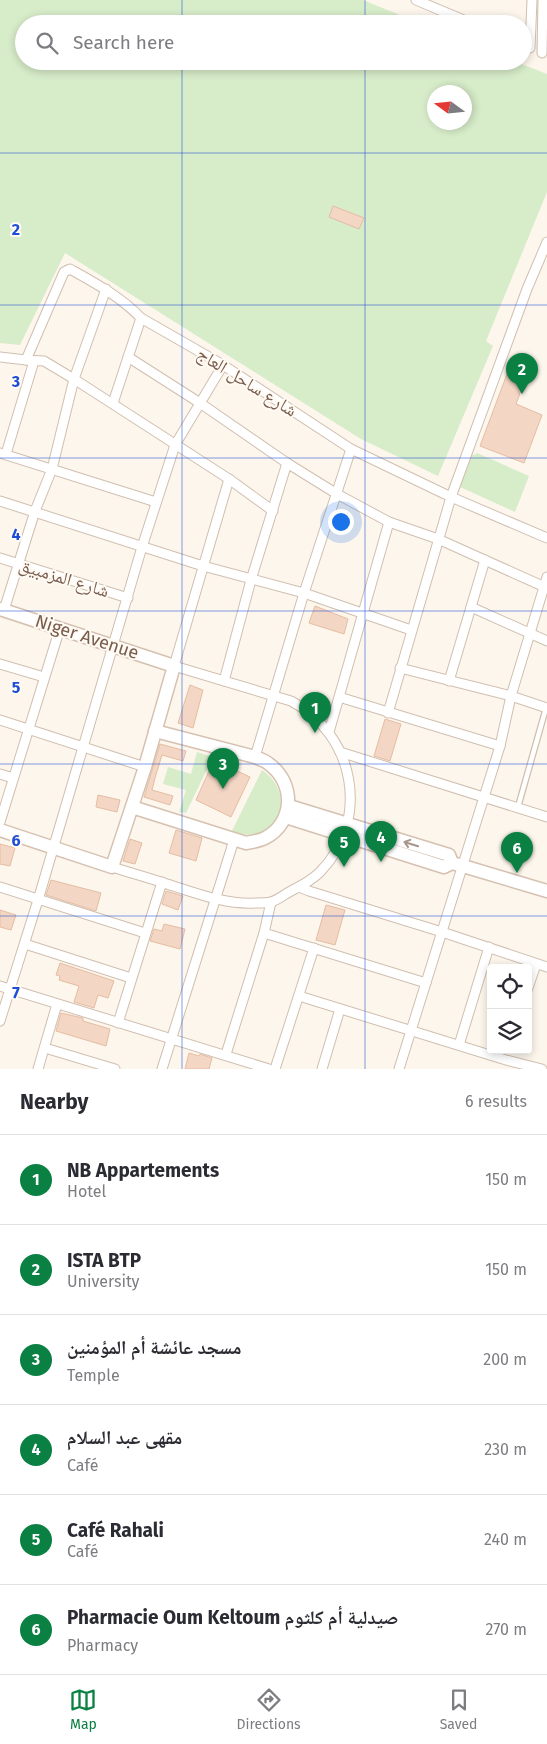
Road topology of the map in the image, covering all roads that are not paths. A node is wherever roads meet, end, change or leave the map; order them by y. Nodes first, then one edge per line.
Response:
1 (532, 0) edge
2 (543, 0) edge
3 (422, 1) edge
4 (453, 15) edge
5 (530, 15) edge
6 (532, 48) edge
7 (545, 53) edge
8 (547, 242) edge
9 (106, 289) junction
10 (141, 318) junction
11 (0, 357) edge
12 (128, 357) junction
13 (30, 360) junction
14 (223, 365) junction
15 (74, 379) junction
16 (113, 403) junction
17 (200, 403) junction
18 (174, 445) junction
19 (351, 450) junction
20 (3, 454) edge
21 (286, 463) junction
22 (52, 469) junction
23 (229, 479) junction
24 (337, 494) junction
25 (450, 497) junction
26 (0, 501) edge
27 (156, 502) junction
28 (273, 511) junction
29 (35, 512) junction
30 (389, 522) junction
31 (547, 538) edge
32 (438, 539) junction
33 (142, 547) junction
34 (0, 558) edge
35 (485, 560) junction
36 (19, 564) junction
37 (203, 566) junction
38 (547, 577) edge
39 (252, 580) junction
40 (546, 587) edge
41 (304, 593) junction
42 (128, 598) junction
43 (471, 607) junction
44 (2, 609) edge
45 (362, 614) junction
46 (60, 628) junction
47 (411, 630) junction
48 (530, 634) junction
49 (547, 641) edge
50 (113, 646) junction
51 (0, 664) edge
52 (174, 666) junction
53 (400, 668) junction
54 (44, 676) junction
55 (224, 680) junction
56 (449, 681) junction
57 (274, 695) junction
58 (511, 696) junction
59 (339, 697) junction
60 (546, 708) edge
61 (388, 713) junction
62 (0, 720) edge
63 (28, 729) junction
64 (155, 731) junction
65 (328, 732) junction
66 (500, 746) junction
67 (83, 747) junction
68 (340, 752) junction
69 (255, 757) junction
70 (145, 767) junction
71 (0, 774) edge
72 (13, 778) junction
73 (483, 798) junction
74 (132, 807) junction
75 (518, 808) junction
76 (287, 811) junction
77 (547, 817) edge
78 (0, 822) edge
79 (0, 830) edge
80 (345, 830) junction
81 (234, 840) junction
82 (53, 849) junction
83 (458, 864) junction
84 (112, 867) junction
85 (162, 882) junction
86 (300, 887) junction
87 (0, 888) edge
88 (547, 891) edge
89 (215, 899) junction
90 (38, 900) junction
91 (271, 902) junction
92 (442, 932) junction
93 (145, 933) junction
94 (264, 933) junction
95 (25, 944) junction
96 (489, 947) junction
97 (314, 948) junction
98 (536, 964) junction
99 (547, 967) edge
100 (532, 976) edge
101 (131, 978) junction
102 (426, 983) junction
103 (0, 986) edge
104 (10, 989) junction
105 (299, 996) junction
106 (57, 1004) junction
107 (340, 1009) junction
108 (0, 1021) edge
109 (118, 1023) junction
110 (412, 1030) junction
111 (172, 1038) junction
112 (459, 1045) junction
113 (44, 1048) junction
114 (226, 1054) junction
115 (508, 1054) edge
116 (506, 1060) junction
117 (38, 1069) edge
118 (114, 1069) edge
119 (162, 1069) edge
120 (269, 1069) edge
121 (275, 1069) edge
122 (322, 1069) edge
123 (400, 1069) edge
124 (542, 1069) edge

1 - 5 street
2 - 7 street
3 - 4 street
6 - 7 street
8 - 25 street
9 - 10 street, شارع ساحل العاج
9 - 13 street, شارع ساحل العاج
9 - 15 street
10 - 12 street
10 - 14 street, شارع ساحل العاج
11 - 13 street
12 - 16 street
12 - 17 street
13 - 15 street
13 - 20 street
14 - 17 street
14 - 19 street, شارع ساحل العاج
15 - 16 street
15 - 22 street
16 - 18 street
17 - 18 street
17 - 21 street
18 - 23 street
18 - 27 street
19 - 24 street
19 - 25 street, شارع ساحل العاج
20 - 22 street
21 - 24 street
21 - 28 street
22 - 27 street
22 - 29 street
23 - 28 street
23 - 37 street
24 - 30 street
24 - 41 street
25 - 31 street, شارع ساحل العاج
25 - 32 street
26 - 29 street
27 - 33 street
28 - 39 street
29 - 33 street
29 - 36 street
30 - 32 street
30 - 45 street
32 - 35 street
32 - 47 street
33 - 37 street
33 - 42 street
34 - 36 street, شارع المزمبيق
35 - 40 street
35 - 43 street
36 - 42 street, شارع المزمبيق
36 - 44 street
37 - 39 street
37 - 52 street
38 - 40 street
39 - 41 street
39 - 55 street
40 - 48 street
41 - 45 street
41 - 57 street
42 - 50 street
43 - 48 street
43 - 56 street
44 - 46 street, Niger Avenue
45 - 47 street
45 - 59 street
46 - 50 street, Niger Avenue
46 - 54 street
47 - 53 street
48 - 49 street
48 - 58 street
50 - 52 street, Niger Avenue
50 - 67 street
51 - 54 street
52 - 55 street
52 - 64 street
53 - 56 street
53 - 61 street
54 - 63 street
55 - 57 street
56 - 58 street
57 - 65 street
57 - 69 street
58 - 60 street
58 - 66 street
59 - 61 street
59 - 65 street
60 - 75 lane
61 - 66 street
62 - 63 street
63 - 67 street
63 - 72 street
64 - 69 street
64 - 70 street
65 - 68 street
66 - 73 street
67 - 70 street
67 - 82 street
68 - 73 street
68 - 80 street
69 - 76 street
70 - 74 street
71 - 72 street
72 - 78 street
73 - 75 street
73 - 83 street
74 - 81 street
74 - 84 street
75 - 77 street
76 - 80 street
76 - 81 street
79 - 82 street
80 - 83 street
80 - 86 street
81 - 89 street
82 - 84 street
82 - 90 street
83 - 88 street
83 - 92 street
84 - 85 street
85 - 89 street
85 - 93 street
86 - 91 street
86 - 92 street
87 - 90 street
89 - 91 street
89 - 111 street
90 - 93 street
90 - 95 street
91 - 94 street
92 - 96 street
92 - 102 street
93 - 101 street
94 - 97 street
94 - 114 street
95 - 101 street
95 - 104 street
96 - 98 street
96 - 112 street
97 - 102 street
97 - 105 street
98 - 99 street
98 - 100 street
101 - 109 street
102 - 110 street
103 - 104 street
104 - 106 street
104 - 108 street
105 - 107 street
105 - 121 street
106 - 109 street
106 - 113 street
107 - 110 street
107 - 122 street
109 - 111 street
110 - 112 street
110 - 123 street
111 - 114 street
111 - 119 street
112 - 116 street
113 - 117 street
113 - 118 street
114 - 120 street
115 - 116 street
116 - 124 street

